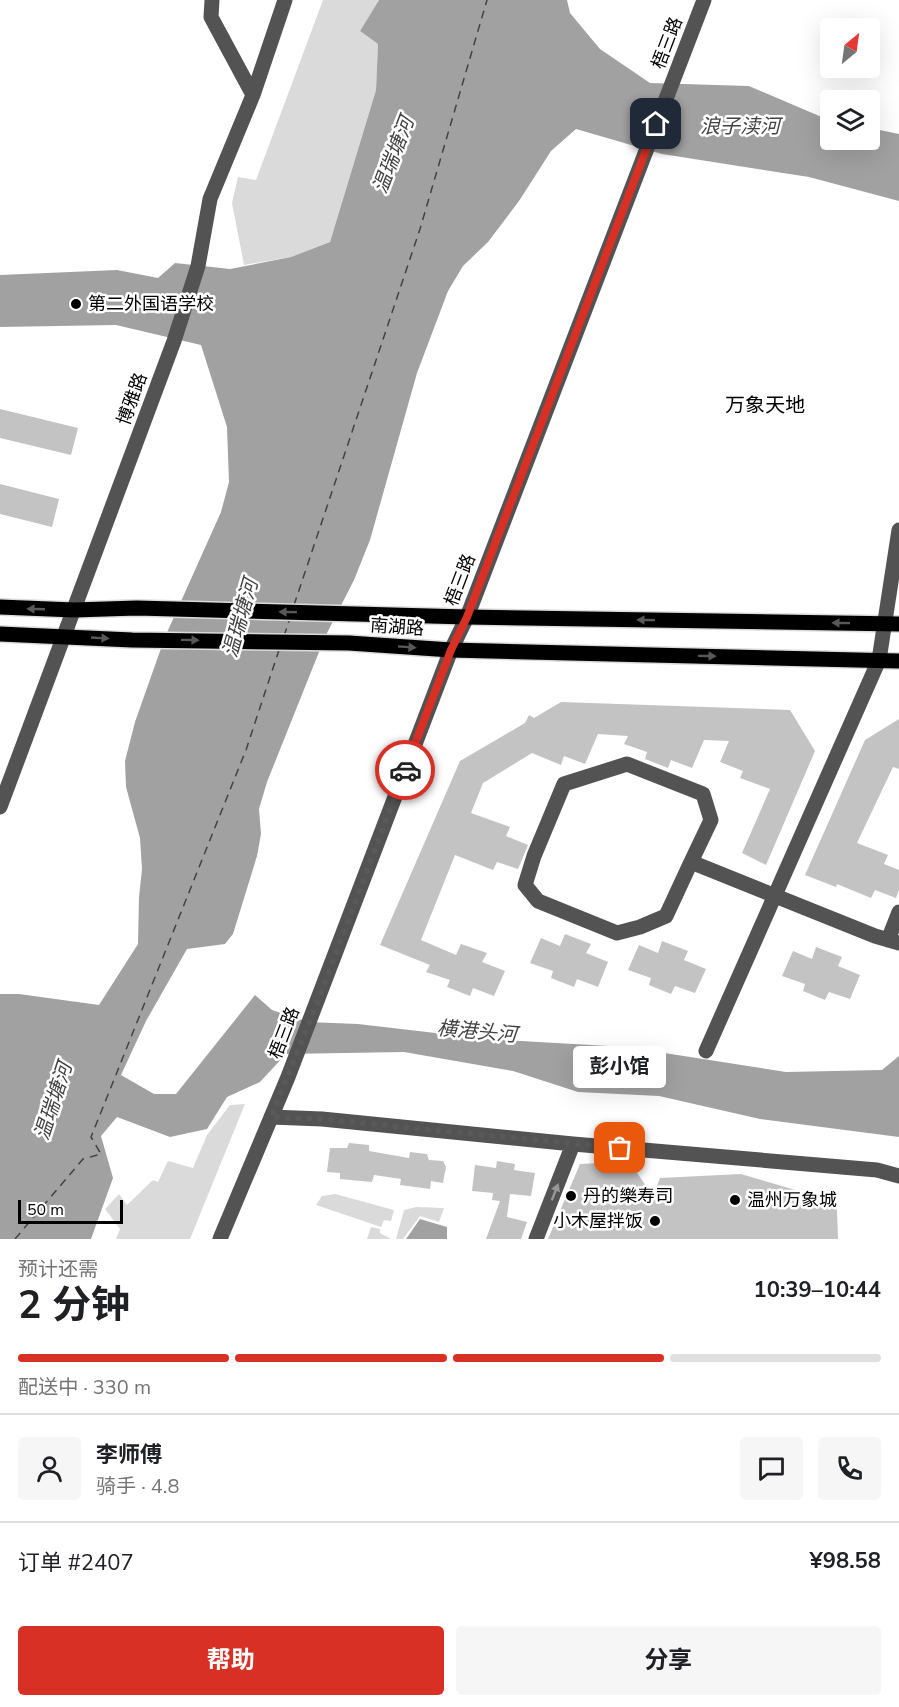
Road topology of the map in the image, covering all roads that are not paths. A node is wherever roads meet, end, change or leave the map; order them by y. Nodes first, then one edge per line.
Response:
1 (212, 0) edge
2 (285, 0) edge
3 (704, 0) edge
4 (253, 95) junction
5 (899, 530) edge
6 (0, 607) edge
7 (74, 610) junction
8 (467, 617) junction
9 (891, 624) edge
10 (0, 634) edge
11 (64, 636) junction
12 (451, 650) junction
13 (879, 660) junction
14 (899, 661) edge
15 (0, 807) edge
16 (691, 862) junction
17 (774, 896) junction
18 (899, 912) edge
19 (893, 942) edge
20 (706, 1051) dead end
21 (271, 1117) junction
22 (573, 1144) junction
23 (899, 1176) edge
24 (220, 1239) edge
25 (536, 1239) edge

1 - 4 street
2 - 4 street, 博雅路
3 - 8 street, 梧三路
4 - 7 street, 博雅路
5 - 9 street
7 -> 6 main road, 南湖路
8 -> 7 main road, 南湖路
7 - 11 street, 博雅路
9 -> 8 main road, 南湖路
8 - 12 street, 梧三路
9 - 13 street
10 - 11 main road, 南湖路
11 -> 12 main road, 南湖路
11 - 15 street, 博雅路
12 -> 13 main road, 南湖路
12 - 21 street, 梧三路
13 - 14 main road, 南湖路
13 - 17 street
16 - 16 street
16 - 17 street
17 - 19 street
17 - 20 street
18 - 19 street
21 - 22 street
21 - 24 street, 梧三路
22 - 23 street
25 -> 22 street

